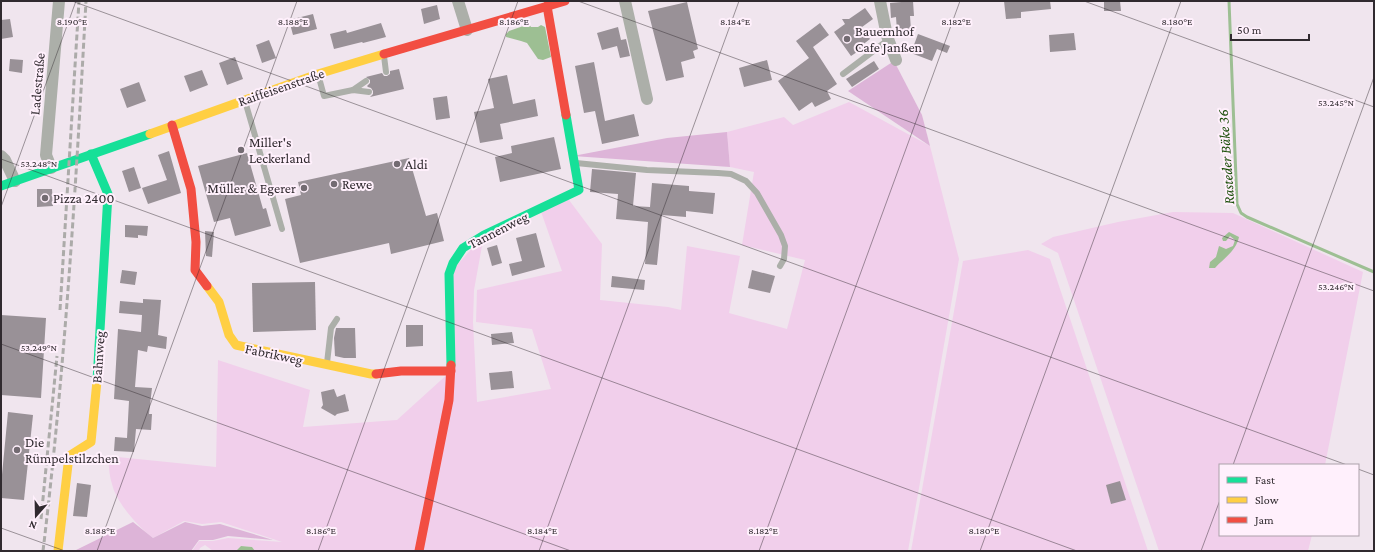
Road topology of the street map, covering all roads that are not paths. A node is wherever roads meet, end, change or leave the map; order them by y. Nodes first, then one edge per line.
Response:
1 (60, 1) edge
2 (458, 1) edge
3 (565, 1) edge
4 (625, 1) edge
5 (880, 1) edge
6 (547, 6) junction
7 (468, 30) junction
8 (888, 40) junction
9 (383, 54) junction
10 (896, 60) dead end
11 (386, 72) dead end
12 (318, 74) junction
13 (843, 74) dead end
14 (366, 81) dead end
15 (353, 90) junction
16 (369, 92) dead end
17 (244, 99) junction
18 (647, 99) dead end
19 (172, 125) junction
20 (91, 154) junction
21 (1, 156) edge
22 (574, 163) junction
23 (51, 168) junction
24 (15, 181) junction
25 (1, 186) edge
26 (282, 229) dead end
27 (780, 266) dead end
28 (337, 319) dead end
29 (327, 365) junction
30 (450, 370) junction
31 (58, 551) edge
32 (419, 551) edge

1 - 23 street, Ladestraße
2 - 7 street
3 - 6 street, Raiffeisenstraße
4 - 18 street
5 - 8 street
6 - 7 street, Raiffeisenstraße
6 - 22 street, Tannenweg
7 - 9 street, Raiffeisenstraße
8 - 10 street
8 - 13 lane
9 - 11 lane
9 - 12 street, Raiffeisenstraße
12 - 15 lane
12 - 17 street, Raiffeisenstraße
14 - 15 lane
15 - 16 lane
17 - 19 street, Raiffeisenstraße
17 - 26 lane
19 - 20 street, Raiffeisenstraße
19 - 29 street, Fabrikweg
20 - 23 street, Raiffeisenstraße
20 - 31 street, Bahnweg
21 - 24 street
22 - 27 lane
22 - 30 street, Tannenweg
23 - 24 street, Raiffeisenstraße
24 - 25 street, Raiffeisenstraße
28 - 29 lane
29 - 30 street, Fabrikweg
30 - 32 street, Tannenweg

